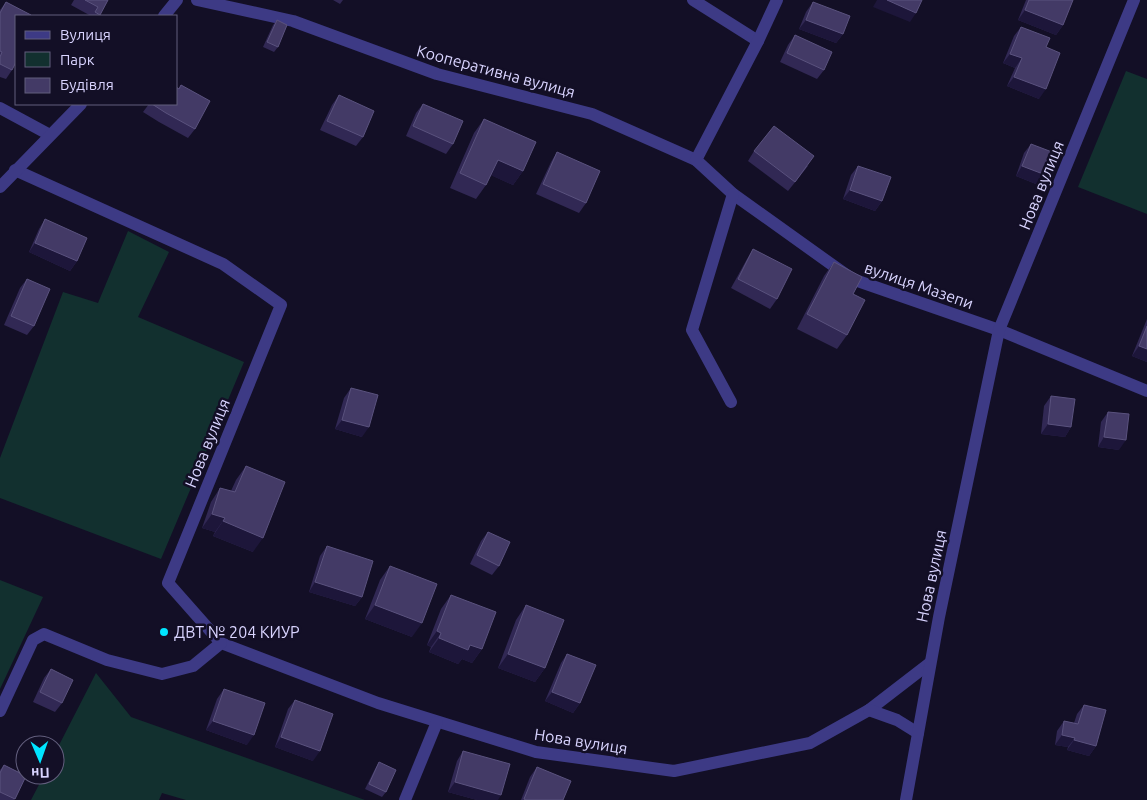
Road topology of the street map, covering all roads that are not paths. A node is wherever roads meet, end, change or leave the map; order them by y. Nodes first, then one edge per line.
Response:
1 (177, 0) edge
2 (197, 0) edge
3 (693, 0) edge
4 (777, 0) edge
5 (1134, 0) edge
6 (165, 15) edge
7 (758, 41) junction
8 (80, 105) edge
9 (0, 108) edge
10 (50, 135) junction
11 (696, 160) junction
12 (15, 170) junction
13 (0, 187) edge
14 (733, 194) junction
15 (999, 330) junction
16 (1147, 391) edge
17 (730, 402) dead end
18 (221, 643) junction
19 (930, 663) junction
20 (869, 710) junction
21 (0, 711) edge
22 (437, 722) junction
23 (918, 733) junction
24 (406, 800) edge
25 (906, 800) edge

1 - 6 street
2 - 11 street, Кооперативна вулиця
3 - 7 street
4 - 7 street
5 - 15 street, Нова вулиця
7 - 11 street
8 - 10 street
9 - 10 street
10 - 12 street
11 - 14 street, вулиця Мазепи
12 - 13 street
12 - 18 street, Нова вулиця
14 - 15 street, вулиця Мазепи
14 - 17 street
15 - 16 street, вулиця Мазепи
15 - 19 street, Нова вулиця
18 - 21 street
18 - 22 street, Нова вулиця
19 - 20 street, Нова вулиця
19 - 23 street
20 - 22 street, Нова вулиця
20 - 23 street
22 - 24 street
23 - 25 street

